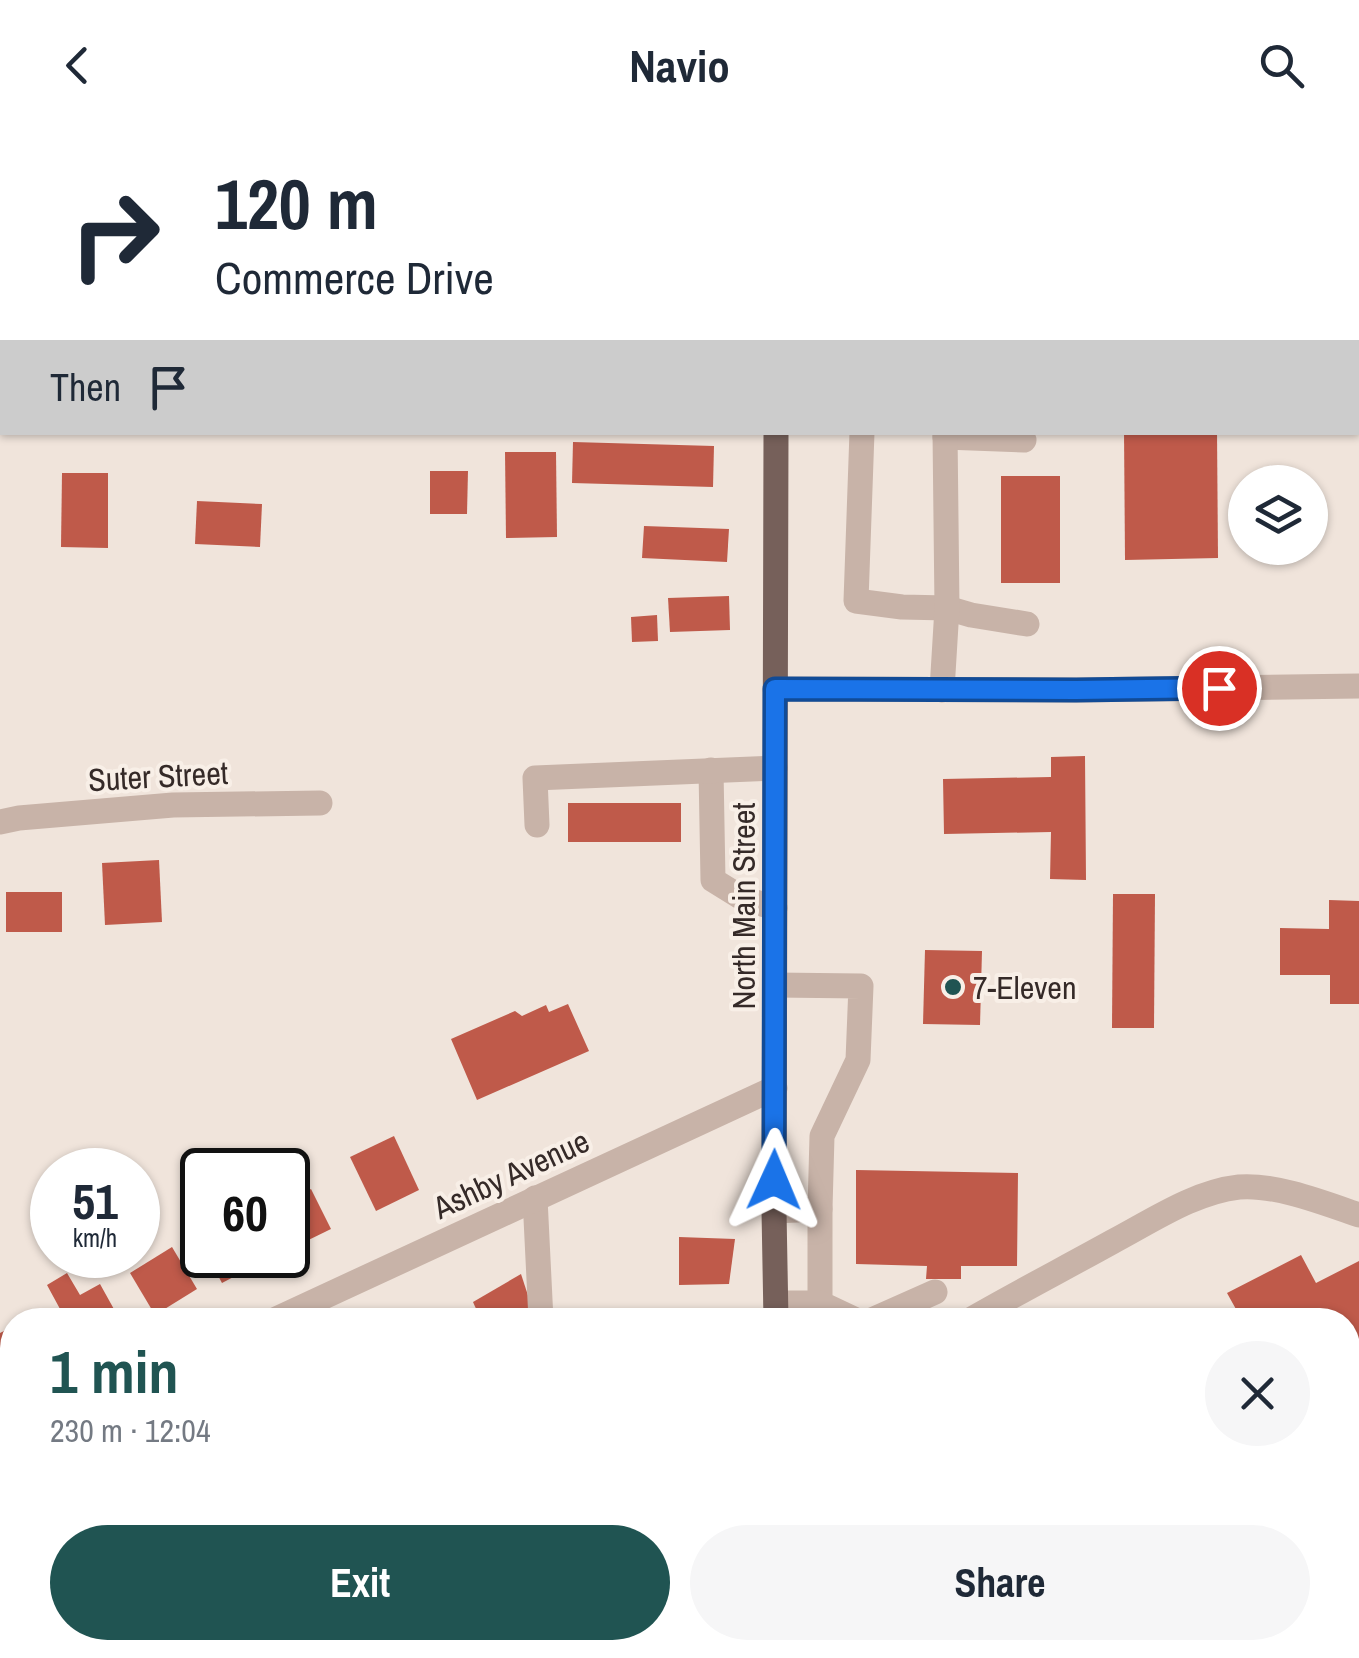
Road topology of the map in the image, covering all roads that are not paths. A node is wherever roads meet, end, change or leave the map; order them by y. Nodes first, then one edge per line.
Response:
1 (776, 435) edge
2 (862, 435) edge
3 (946, 435) edge
4 (1024, 440) dead end
5 (948, 608) junction
6 (1027, 624) dead end
7 (1359, 686) edge
8 (775, 689) junction
9 (942, 690) junction
10 (775, 768) junction
11 (712, 770) junction
12 (320, 802) dead end
13 (0, 822) edge
14 (537, 824) dead end
15 (776, 908) junction
16 (776, 985) junction
17 (776, 1088) junction
18 (535, 1198) junction
19 (820, 1209) junction
20 (774, 1211) junction
21 (1359, 1215) edge
22 (935, 1292) dead end
23 (820, 1304) junction
24 (317, 1308) edge
25 (541, 1308) edge
26 (776, 1308) edge
27 (798, 1308) edge
28 (829, 1308) edge
29 (899, 1308) edge
30 (992, 1308) edge

1 - 8 main road, North Main Street
2 - 5 street
3 - 4 street
3 - 5 street
5 - 6 street
5 - 9 street
7 - 9 street
8 - 9 street
8 - 10 main road, North Main Street
10 - 11 street
10 - 15 main road, North Main Street
11 - 14 street
11 - 15 street
12 - 13 street, Suter Street
15 - 16 main road, North Main Street
16 - 17 main road, North Main Street
16 - 19 street
17 - 18 street, Ashby Avenue
17 - 20 main road, North Main Street
18 - 24 street, Ashby Avenue
18 - 25 street
19 - 20 street
19 - 23 street
20 - 26 main road, North Main Street
21 - 30 street
22 - 29 street
23 - 27 street
23 - 28 street

